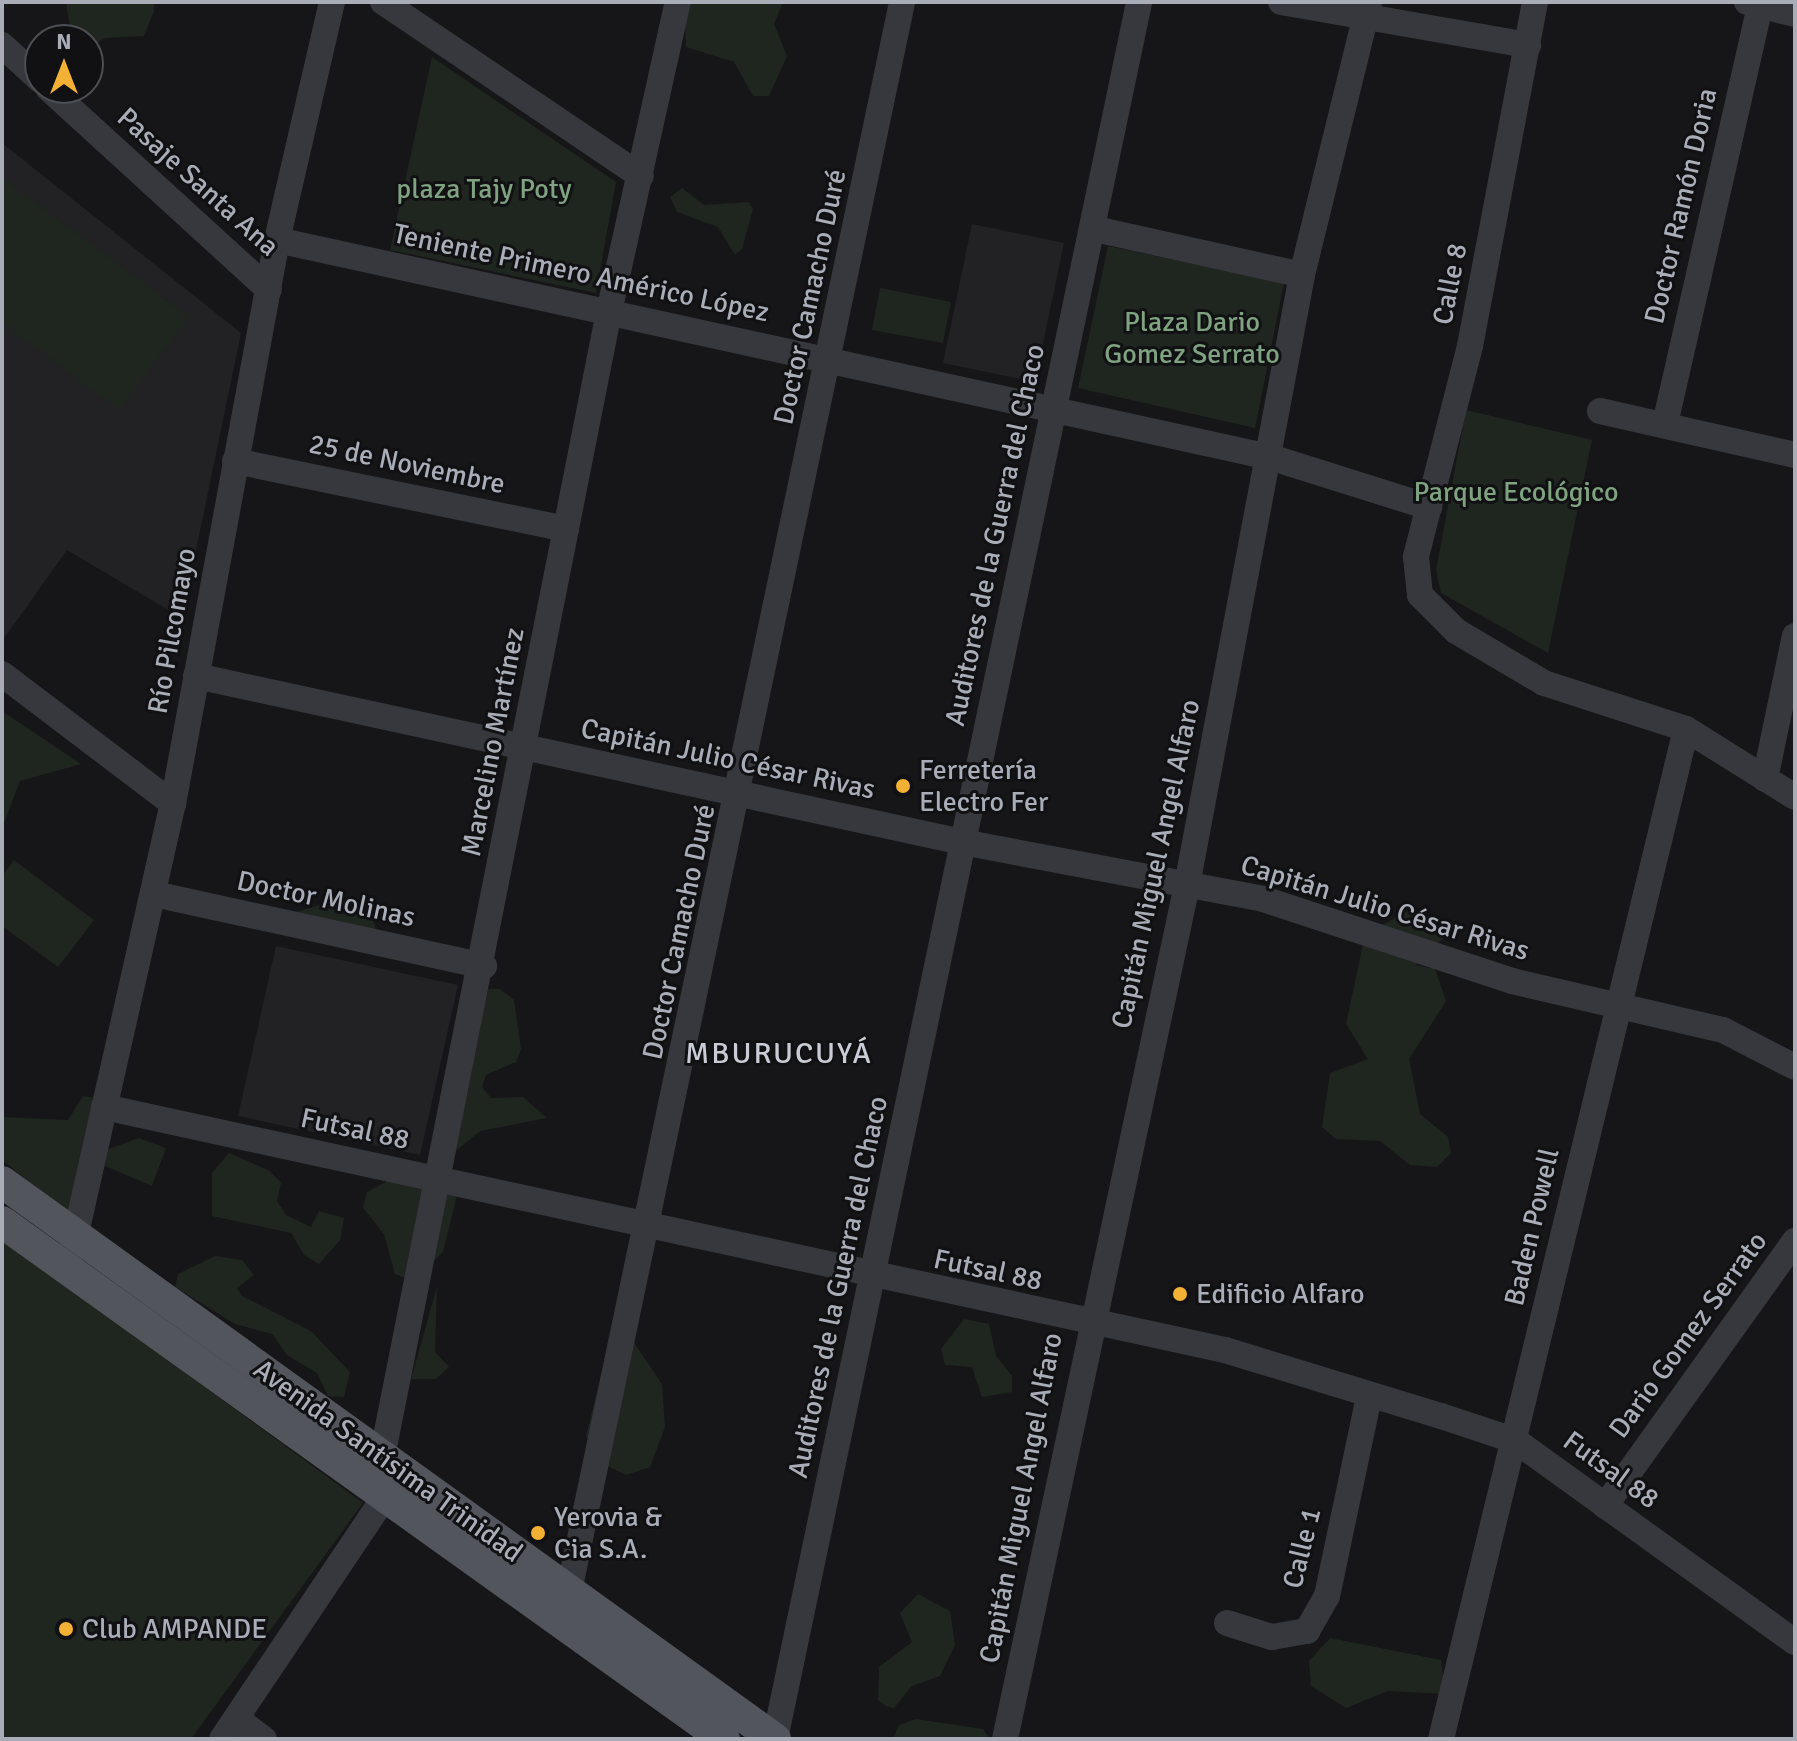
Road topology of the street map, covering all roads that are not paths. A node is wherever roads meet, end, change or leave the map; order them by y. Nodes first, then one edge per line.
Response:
1 (332, 2) edge
2 (383, 2) edge
3 (678, 2) edge
4 (902, 2) edge
5 (1139, 2) edge
6 (1281, 2) edge
7 (1535, 2) edge
8 (1756, 3) edge
9 (1367, 11) edge
10 (1795, 14) edge
11 (2, 45) edge
12 (1528, 45) junction
13 (24, 65) edge
14 (66, 104) edge
15 (641, 176) junction
16 (1095, 229) junction
17 (277, 240) junction
18 (1302, 275) junction
19 (269, 290) junction
20 (609, 312) junction
21 (830, 358) junction
22 (1054, 408) junction
23 (1600, 411) dead end
24 (1665, 424) junction
25 (1795, 455) edge
26 (1270, 457) junction
27 (235, 461) junction
28 (1429, 507) junction
29 (566, 529) junction
30 (1795, 636) edge
31 (2, 674) edge
32 (196, 676) junction
33 (1790, 681) edge
34 (1686, 729) junction
35 (523, 749) junction
36 (1765, 779) junction
37 (741, 794) junction
38 (1795, 797) edge
39 (173, 804) junction
40 (962, 842) junction
41 (1187, 885) junction
42 (154, 894) junction
43 (484, 966) junction
44 (1614, 1007) junction
45 (1795, 1067) edge
46 (104, 1107) junction
47 (441, 1180) junction
48 (2, 1182) edge
49 (2, 1222) edge
50 (647, 1228) junction
51 (76, 1235) junction
52 (1795, 1241) edge
53 (68, 1269) junction
54 (874, 1278) junction
55 (1089, 1324) junction
56 (1369, 1397) junction
57 (1516, 1441) junction
58 (382, 1457) junction
59 (385, 1496) junction
60 (1605, 1506) junction
61 (569, 1591) junction
62 (1227, 1623) dead end
63 (1795, 1641) edge
64 (229, 1729) edge
65 (720, 1729) edge
66 (264, 1739) edge
67 (775, 1739) edge
68 (1005, 1739) edge
69 (1441, 1739) edge

1 - 17 street, Río Pilcomayo
2 - 15 street
3 - 15 street, Marcelino Martínez
4 - 21 street, Doctor Camacho Duré
5 - 16 street, Auditores de la Guerra del Chaco
6 - 9 street
7 - 12 street, Calle 8
8 - 10 street
8 - 24 street, Doctor Ramón Doria
9 - 12 street
9 - 18 street, Capitán Miguel Angel Alfaro
11 - 13 street
12 - 28 street, Calle 8
14 - 19 street, Pasaje Santa Ana
15 - 20 street, Marcelino Martínez
16 - 18 street
16 - 22 street, Auditores de la Guerra del Chaco
17 - 19 street, Río Pilcomayo
17 - 20 street, Teniente Primero Américo López
18 - 26 street, Capitán Miguel Angel Alfaro
19 - 27 street, Río Pilcomayo
20 - 21 street, Teniente Primero Américo López
20 - 29 street, Marcelino Martínez
21 - 22 street, Teniente Primero Américo López
21 - 37 street, Doctor Camacho Duré
22 - 26 street, Teniente Primero Américo López
22 - 40 street, Auditores de la Guerra del Chaco
23 - 24 street
24 - 25 street
26 - 28 street, Teniente Primero Américo López
26 - 41 street, Capitán Miguel Angel Alfaro
27 - 29 street, 25 de Noviembre
27 - 32 street, Río Pilcomayo
28 - 34 street, Calle 8
29 - 35 street, Marcelino Martínez
30 - 33 street
31 - 39 street
32 - 35 street, Capitán Julio César Rivas
32 - 39 street, Río Pilcomayo
33 - 36 street
34 - 36 street
34 - 44 street, Baden Powell
35 - 37 street, Capitán Julio César Rivas
35 - 43 street, Marcelino Martínez
36 - 38 street
37 - 40 street, Capitán Julio César Rivas
37 - 50 street, Doctor Camacho Duré
39 - 42 street, Río Pilcomayo
40 - 41 street, Capitán Julio César Rivas
40 - 54 street, Auditores de la Guerra del Chaco
41 - 44 street, Capitán Julio César Rivas
41 - 55 street, Capitán Miguel Angel Alfaro
42 - 43 street, Doctor Molinas
42 - 46 street, Río Pilcomayo
43 - 47 street, Marcelino Martínez
44 - 45 street, Capitán Julio César Rivas
44 - 57 street, Baden Powell
46 - 47 street, Futsal 88
46 - 51 street, Río Pilcomayo
47 - 50 street, Futsal 88
47 - 58 street, Marcelino Martínez
48 - 51 main road, Avenida Santísima Trinidad
49 - 53 main road, Avenida Santísima Trinidad
50 - 54 street, Futsal 88
50 - 61 street, Doctor Camacho Duré
51 - 53 street, Río Pilcomayo
51 - 58 main road, Avenida Santísima Trinidad
52 - 60 street, Dario Gomez Serrato
53 - 59 main road, Avenida Santísima Trinidad
54 - 55 street, Futsal 88
54 - 67 street, Auditores de la Guerra del Chaco
55 - 56 street, Futsal 88
55 - 68 street, Capitán Miguel Angel Alfaro
56 - 57 street, Futsal 88
56 - 62 street, Calle 1
57 - 60 street, Futsal 88
57 - 69 street, Baden Powell
58 - 59 street, Marcelino Martínez
58 - 61 main road, Avenida Santísima Trinidad
59 - 64 street
59 - 65 main road, Avenida Santísima Trinidad
60 - 63 street, Futsal 88
61 - 65 main road, Avenida Santísima Trinidad
64 - 66 street
65 - 67 main road, Avenida Santísima Trinidad

